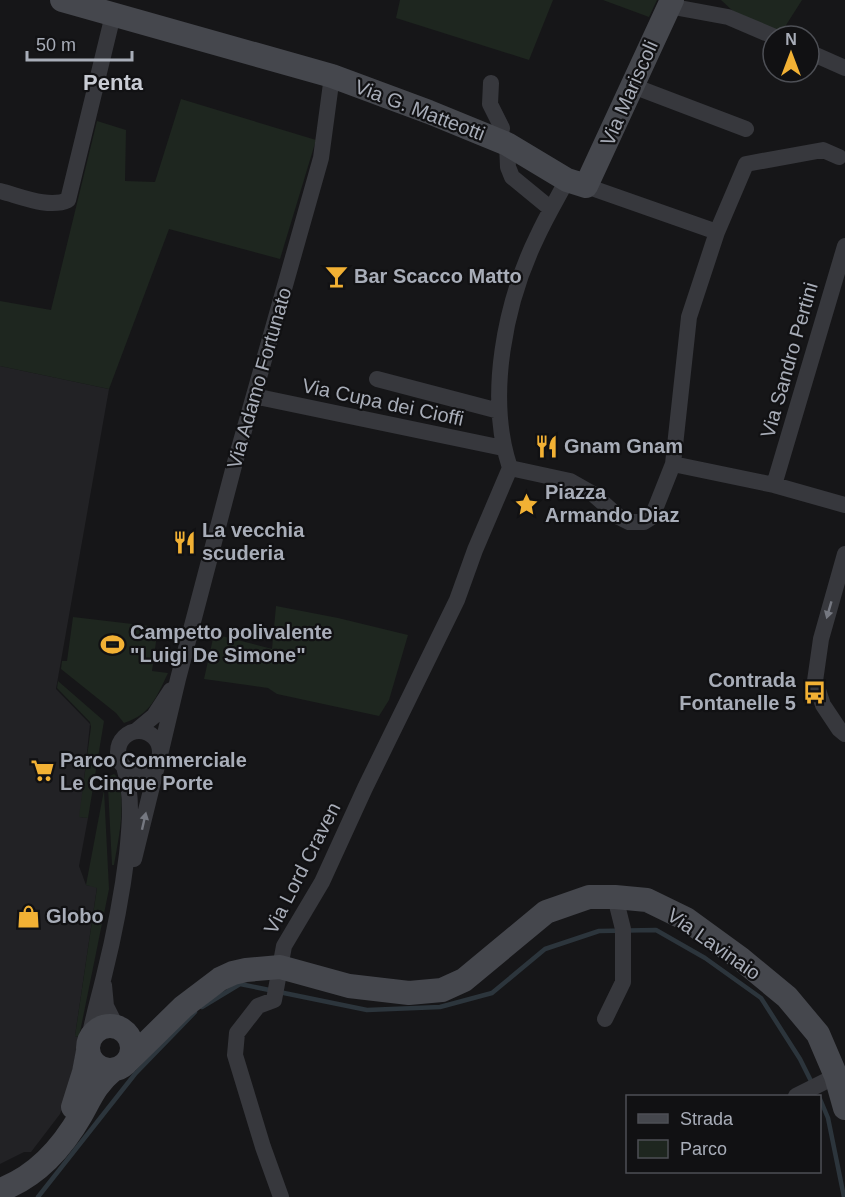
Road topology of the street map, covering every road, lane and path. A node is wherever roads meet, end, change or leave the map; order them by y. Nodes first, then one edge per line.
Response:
1 (62, 0) edge
2 (716, 0) edge
3 (670, 3) edge
4 (113, 15) junction
5 (728, 16) junction
6 (761, 31) edge
7 (821, 57) edge
8 (845, 68) edge
9 (332, 76) junction
10 (491, 83) dead end
11 (633, 86) junction
12 (746, 129) dead end
13 (504, 143) junction
14 (839, 157) dead end
15 (576, 183) junction
16 (0, 191) edge
17 (551, 209) junction
18 (717, 232) junction
19 (845, 246) edge
20 (377, 379) dead end
21 (254, 396) junction
22 (499, 411) junction
23 (503, 448) junction
24 (673, 464) junction
25 (510, 468) junction
26 (774, 485) junction
27 (845, 506) edge
28 (845, 554) edge
29 (178, 679) junction
30 (136, 731) junction
31 (845, 734) edge
32 (159, 759) junction
33 (124, 767) junction
34 (121, 897) junction
35 (615, 897) junction
36 (104, 978) junction
37 (277, 983) junction
38 (605, 1019) dead end
39 (164, 1024) junction
40 (119, 1028) junction
41 (88, 1045) junction
42 (120, 1066) junction
43 (829, 1080) junction
44 (801, 1094) edge
45 (845, 1108) edge
46 (0, 1182) edge
47 (0, 1190) edge
48 (281, 1197) edge

1 - 4 street, Via G. Matteotti
2 - 5 street
3 - 5 street
3 - 11 street, Via Mariscoli
4 - 9 street, Via G. Matteotti
4 - 16 street
5 - 6 street
7 - 8 street
9 - 13 street, Via G. Matteotti
9 - 21 street, Via Adamo Fortunato
10 - 13 street
11 - 12 street
11 - 15 street, Via Mariscoli
13 - 15 street, Via G. Matteotti
13 - 17 street
14 - 18 street
15 - 17 street
15 - 18 street
17 - 22 street
18 - 24 street
19 - 26 street, Via Sandro Pertini
20 - 22 street
21 - 23 street, Via Cupa dei Cioffi
21 - 29 street, Via Adamo Fortunato
22 - 23 street
23 - 25 street
24 - 25 street
24 - 26 street
25 - 37 street, Via Lord Craven
26 - 27 street
28 -> 31 street
29 - 30 street, Via Adamo Fortunato
29 - 32 street, Via Adamo Fortunato
30 - 32 street
30 - 33 street
32 - 33 street
34 -> 32 street, Via Adamo Fortunato
33 - 34 street, Via Adamo Fortunato
34 - 36 street, Via Adamo Fortunato
35 - 37 street, Via Lavinaio
35 - 38 street
35 - 43 street, Via Lavinaio
36 - 40 street, Via Adamo Fortunato
36 - 41 street, Via Adamo Fortunato
37 - 39 street, Via Lavinaio
37 - 48 street
39 - 40 street, Via Lavinaio
39 - 42 street, Via Lavinaio
40 - 41 street
40 - 42 street
41 - 42 street
41 - 46 street, Via Adamo Fortunato
42 - 47 street
43 - 44 street
43 - 45 street, Via Lavinaio

